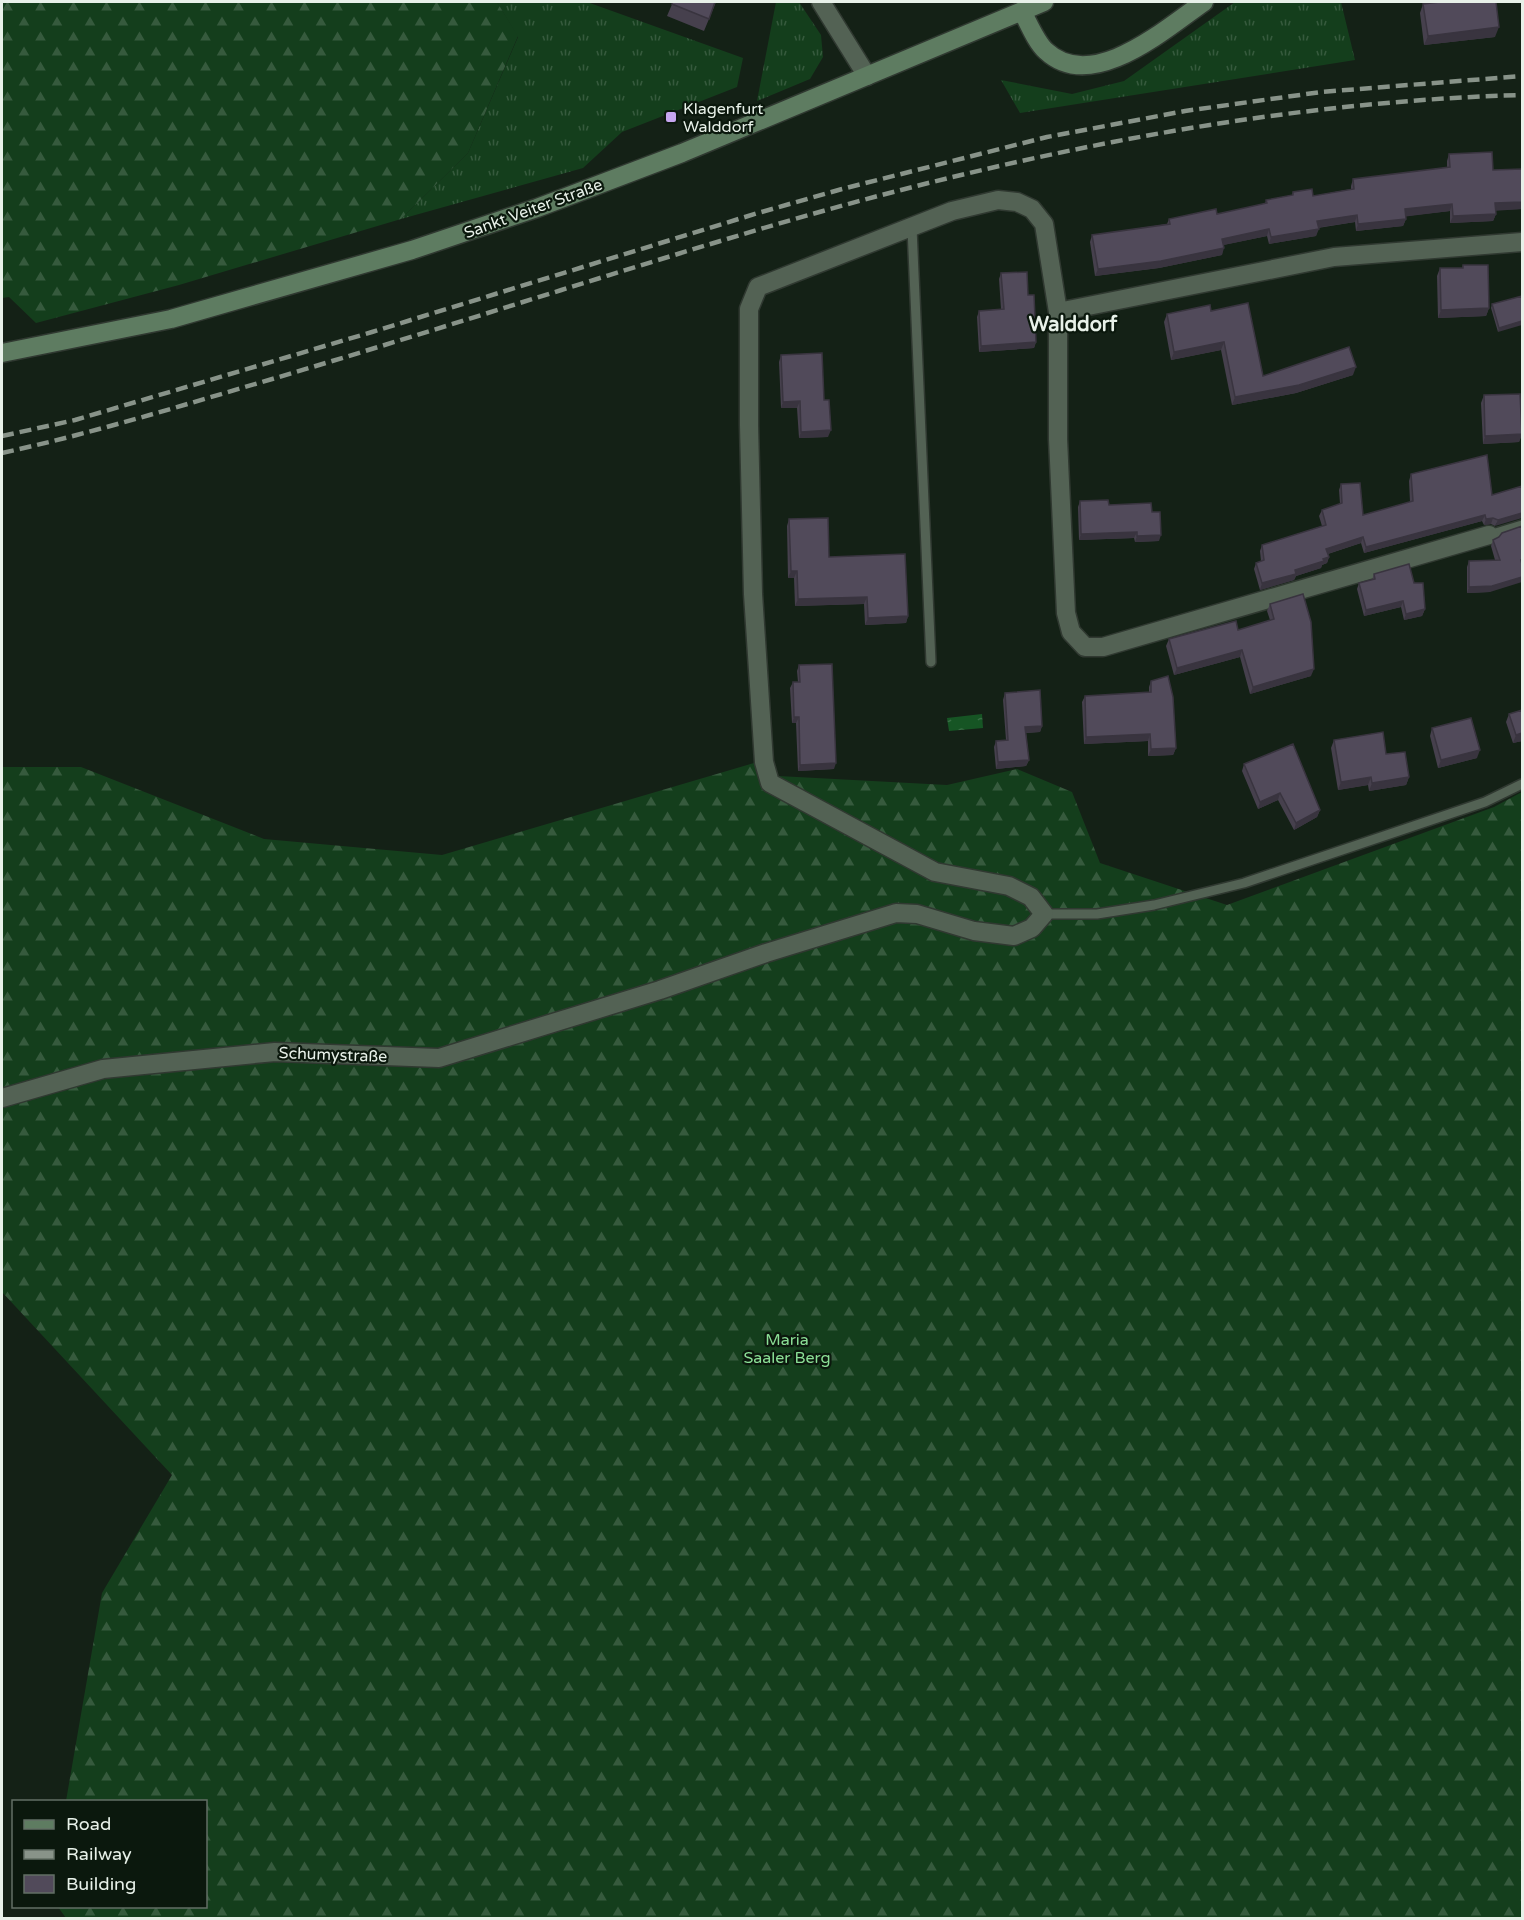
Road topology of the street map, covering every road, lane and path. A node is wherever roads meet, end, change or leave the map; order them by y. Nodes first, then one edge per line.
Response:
1 (821, 2) edge
2 (1044, 2) edge
3 (1204, 2) edge
4 (1022, 11) junction
5 (867, 76) junction
6 (912, 228) junction
7 (1522, 242) edge
8 (1058, 312) junction
9 (2, 353) edge
10 (1522, 525) edge
11 (1489, 535) joint
12 (931, 662) dead end
13 (1522, 784) edge
14 (1044, 914) junction
15 (2, 1098) edge

1 - 5 street
2 - 4 main road, Sankt Veiter Straße
3 - 4 main road
4 - 5 main road, Sankt Veiter Straße
5 - 9 main road, Sankt Veiter Straße
6 - 8 street
6 - 12 lane
6 - 14 street
7 - 8 street
8 - 11 street
10 - 11 lane
13 - 14 lane
14 - 15 street, Schumystraße

